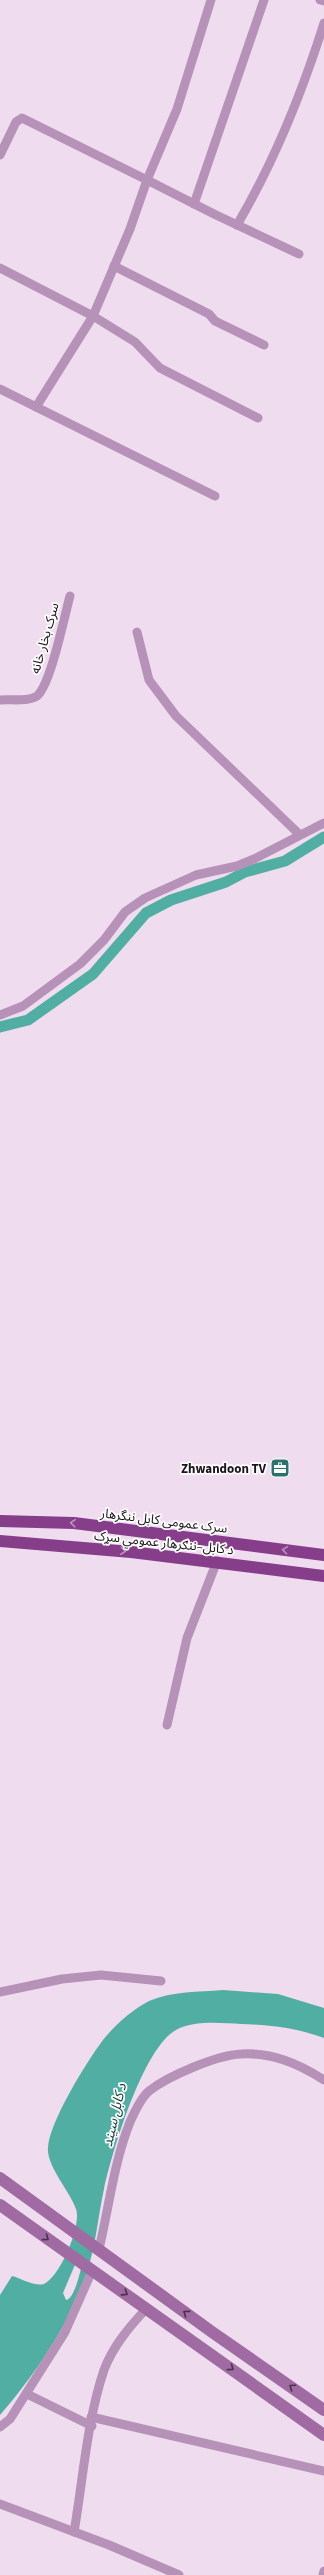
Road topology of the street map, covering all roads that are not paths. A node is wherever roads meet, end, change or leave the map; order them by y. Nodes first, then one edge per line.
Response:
1 (211, 0) edge
2 (264, 0) edge
3 (320, 0) edge
4 (324, 1) edge
5 (324, 23) edge
6 (0, 155) edge
7 (147, 180) junction
8 (194, 204) junction
9 (236, 224) junction
10 (299, 254) dead end
11 (114, 266) junction
12 (0, 268) edge
13 (93, 316) junction
14 (264, 346) dead end
15 (0, 390) edge
16 (36, 407) junction
17 (258, 418) dead end
18 (215, 496) dead end
19 (70, 596) dead end
20 (137, 632) dead end
21 (0, 700) edge
22 (324, 823) edge
23 (299, 834) junction
24 (0, 1015) edge
25 (0, 1521) edge
26 (0, 1541) edge
27 (324, 1555) edge
28 (217, 1561) junction
29 (324, 1576) edge
30 (167, 1725) dead end
31 (161, 1981) dead end
32 (0, 1992) edge
33 (324, 2080) edge
34 (0, 2178) edge
35 (0, 2205) edge
36 (98, 2248) junction
37 (91, 2271) junction
38 (147, 2308) junction
39 (26, 2394) junction
40 (324, 2410) edge
41 (92, 2422) junction
42 (0, 2427) edge
43 (324, 2435) edge
44 (324, 2471) edge
45 (0, 2504) edge
46 (74, 2532) junction
47 (324, 2571) edge
48 (179, 2575) edge
49 (323, 2575) edge

1 - 7 street
2 - 8 street
3 - 4 street
5 - 9 street
6 - 7 street
7 - 8 street
7 - 11 street
8 - 9 street
9 - 10 street
11 - 13 street
11 - 14 street
12 - 13 street
13 - 16 street
13 - 17 street
15 - 16 street
16 - 18 street
19 - 21 street, سرک بخار خانه
20 - 23 street
22 - 23 street
23 - 24 street
27 -> 25 highway, سرک عمومی کابل ننگرهار
26 -> 28 highway, د کابل–ننګرهار عمومي سړک
28 - 29 highway, د کابل–ننګرهار عمومي سړک
28 - 30 street
31 - 32 street
33 - 36 street
34 - 36 main road
35 -> 37 main road
40 -> 36 main road
37 -> 38 main road
37 - 39 street
38 - 41 street
38 -> 43 main road
39 - 41 street
39 - 42 street
41 - 44 street
41 - 46 street
45 - 46 street
46 - 48 street
47 - 49 street

